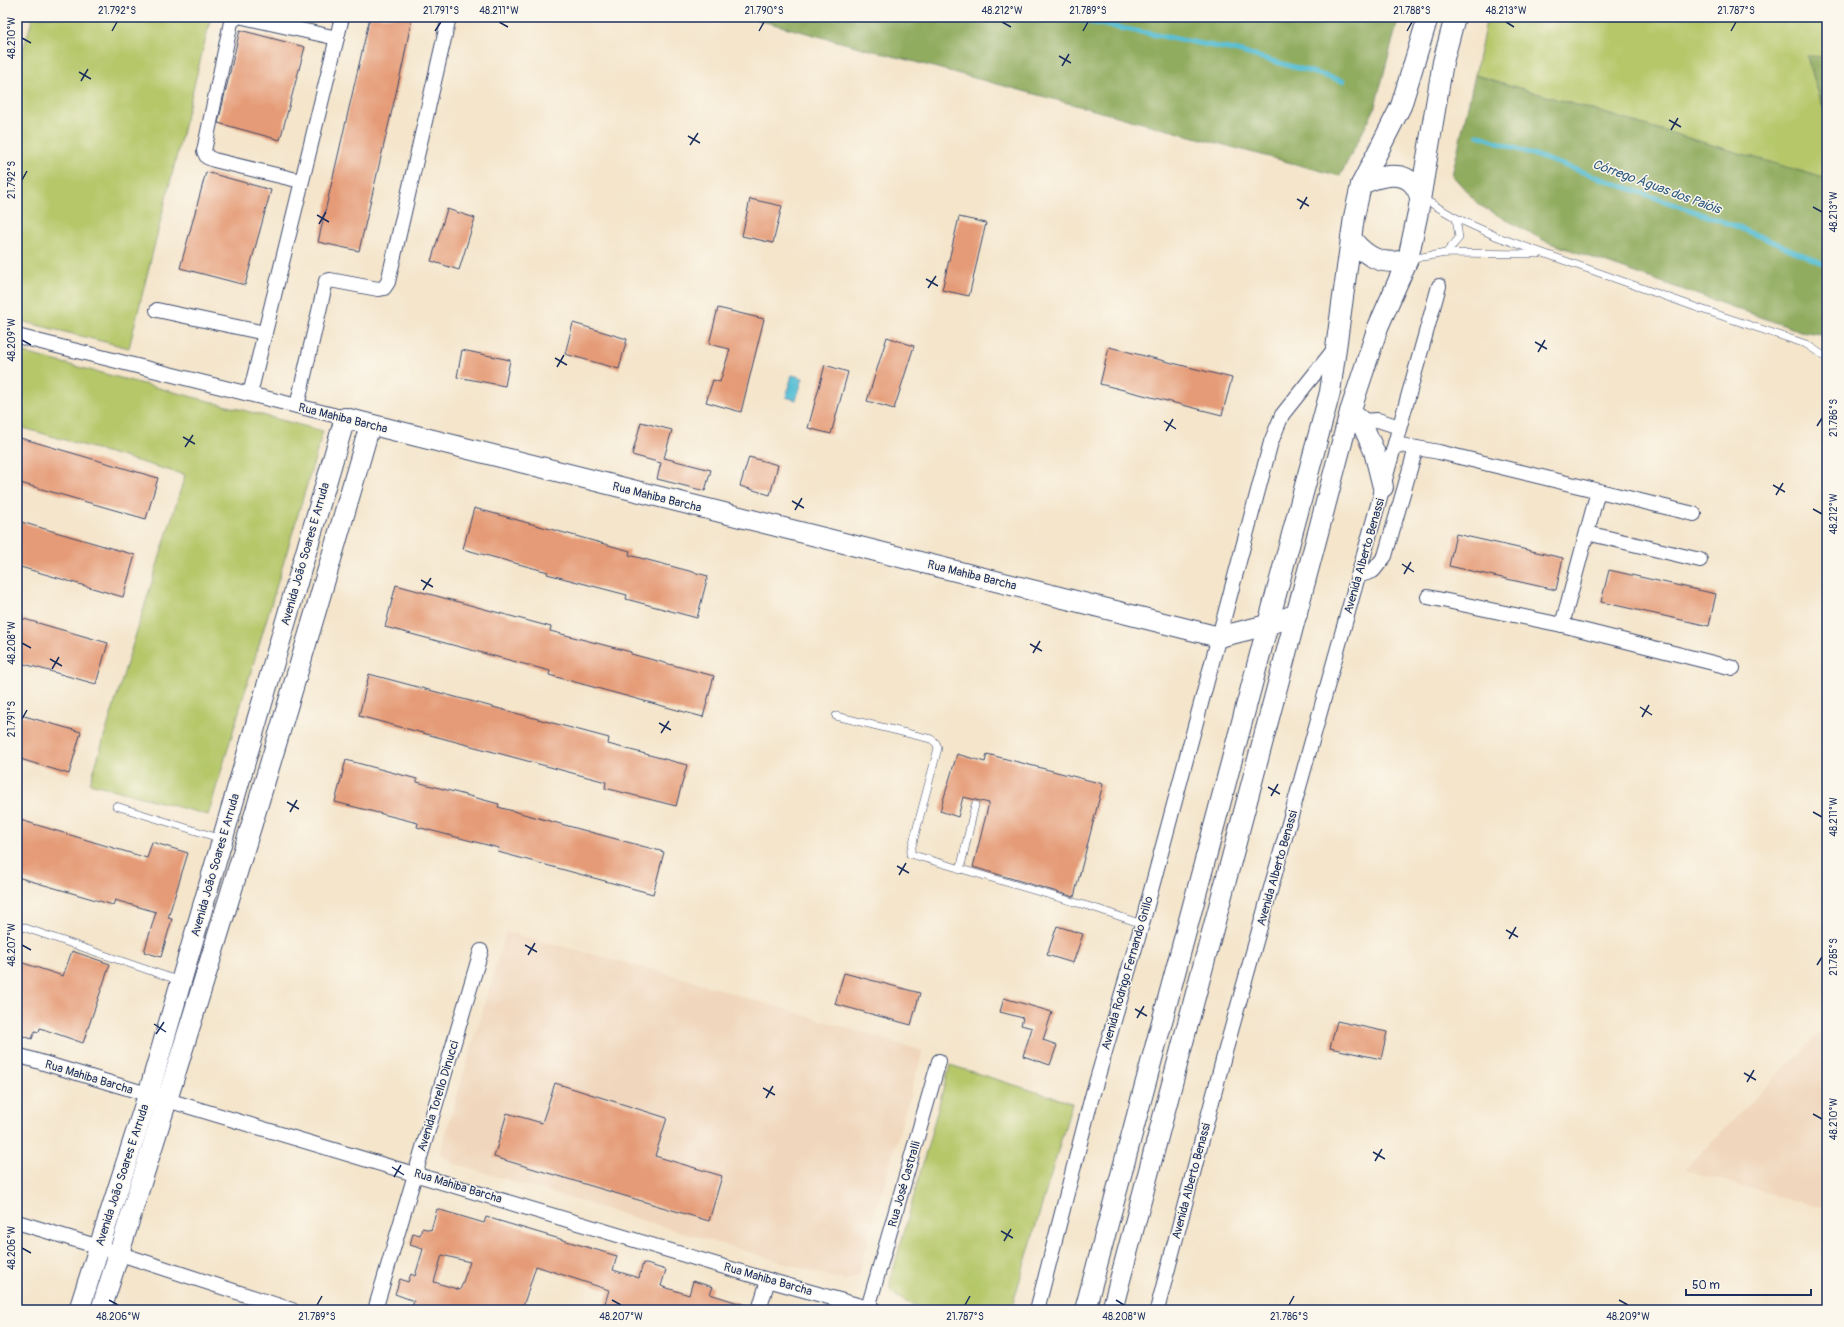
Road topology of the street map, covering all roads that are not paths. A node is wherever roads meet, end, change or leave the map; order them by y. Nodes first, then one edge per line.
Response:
1 (237, 17) edge
2 (243, 17) edge
3 (342, 17) edge
4 (449, 17) edge
5 (1428, 17) edge
6 (1455, 17) edge
7 (337, 38) junction
8 (301, 181) junction
9 (1361, 185) junction
10 (1420, 197) junction
11 (1456, 218) junction
12 (1351, 238) junction
13 (1446, 253) junction
14 (1547, 254) junction
15 (1408, 259) junction
16 (1439, 286) dead end
17 (157, 310) dead end
18 (265, 333) junction
19 (17, 336) edge
20 (1336, 347) junction
21 (1827, 358) edge
22 (250, 394) junction
23 (297, 406) junction
24 (1355, 417) junction
25 (345, 418) junction
26 (370, 425) junction
27 (1399, 427) junction
28 (1395, 444) junction
29 (1416, 448) junction
30 (1383, 488) junction
31 (1598, 491) junction
32 (1694, 514) dead end
33 (1587, 533) junction
34 (1700, 560) dead end
35 (302, 566) junction
36 (327, 573) junction
37 (1358, 576) junction
38 (1428, 597) dead end
39 (1297, 614) junction
40 (1267, 625) junction
41 (1562, 625) junction
42 (1219, 637) junction
43 (1734, 668) dead end
44 (836, 716) dead end
45 (975, 805) dead end
46 (116, 806) dead end
47 (222, 839) junction
48 (960, 870) junction
49 (1142, 924) junction
50 (17, 925) edge
51 (481, 951) dead end
52 (181, 981) junction
53 (202, 987) junction
54 (17, 1055) edge
55 (160, 1056) junction
56 (180, 1061) junction
57 (939, 1061) dead end
58 (148, 1095) junction
59 (168, 1101) junction
60 (415, 1173) junction
61 (17, 1222) edge
62 (99, 1247) junction
63 (119, 1253) junction
64 (768, 1280) junction
65 (872, 1309) edge
66 (79, 1310) edge
67 (101, 1310) edge
68 (292, 1310) edge
69 (375, 1310) edge
70 (759, 1310) edge
71 (1037, 1310) edge
72 (1085, 1310) edge
73 (1112, 1310) edge
74 (1157, 1310) edge

1 - 8 street
2 - 7 street
3 - 7 street
4 - 23 street
5 - 9 street
6 - 10 street
7 - 8 street
8 - 18 street
9 - 10 street
9 - 12 street
10 - 11 lane
10 - 15 street
11 - 13 lane
11 - 14 lane
12 - 15 street
12 - 20 street
13 - 14 lane
13 - 15 lane
14 - 21 lane
15 - 24 street
16 - 27 street, Avenida Alberto Benassi
17 - 18 street
18 - 22 street
19 - 22 street, Rua Mahiba Barcha
20 - 40 street
20 - 42 street, Avenida Rodrigo Fernando Grillo
22 - 23 street, Rua Mahiba Barcha
23 - 25 street, Rua Mahiba Barcha
24 - 27 street
24 - 30 street
24 - 39 street
25 - 26 street, Rua Mahiba Barcha
25 - 35 street, Avenida João Soares E Arruda
26 - 36 street, Avenida João Soares E Arruda
26 - 42 street, Rua Mahiba Barcha
27 - 28 street, Avenida Alberto Benassi
28 - 29 street
28 - 30 street, Avenida Alberto Benassi
29 - 31 street
29 - 37 street
30 - 37 street, Avenida Alberto Benassi
31 - 32 street
31 - 33 street
33 - 34 street
33 - 41 street
35 - 36 street
35 - 47 street, Avenida João Soares E Arruda
36 - 53 street, Avenida João Soares E Arruda
37 - 74 street, Avenida Alberto Benassi
38 - 41 street
39 - 40 street, Rua Mahiba Barcha
39 - 73 street
40 - 42 street, Rua Mahiba Barcha
40 - 72 street
41 - 43 street
42 - 49 street, Avenida Rodrigo Fernando Grillo
44 - 48 lane
45 - 48 lane
46 - 47 lane
47 - 52 street, Avenida João Soares E Arruda
48 - 49 lane
49 - 71 street, Avenida Rodrigo Fernando Grillo
50 - 52 lane
51 - 60 street, Avenida Torello Dinucci
52 - 53 street
52 - 55 street, Avenida João Soares E Arruda
53 - 56 street, Avenida João Soares E Arruda
54 - 58 street, Rua Mahiba Barcha
55 - 56 street
55 - 58 street, Avenida João Soares E Arruda
56 - 59 street, Avenida João Soares E Arruda
57 - 65 street, Rua José Castralli
58 - 59 street, Rua Mahiba Barcha
58 - 62 street, Avenida João Soares E Arruda
59 - 60 street, Rua Mahiba Barcha
59 - 63 street, Avenida João Soares E Arruda
60 - 64 street, Rua Mahiba Barcha
60 - 69 street, Avenida Torello Dinucci
61 - 62 street
62 - 63 street
62 - 66 street, Avenida João Soares E Arruda
63 - 67 street, Avenida João Soares E Arruda
63 - 68 street
64 - 65 street, Rua Mahiba Barcha
64 - 70 street

